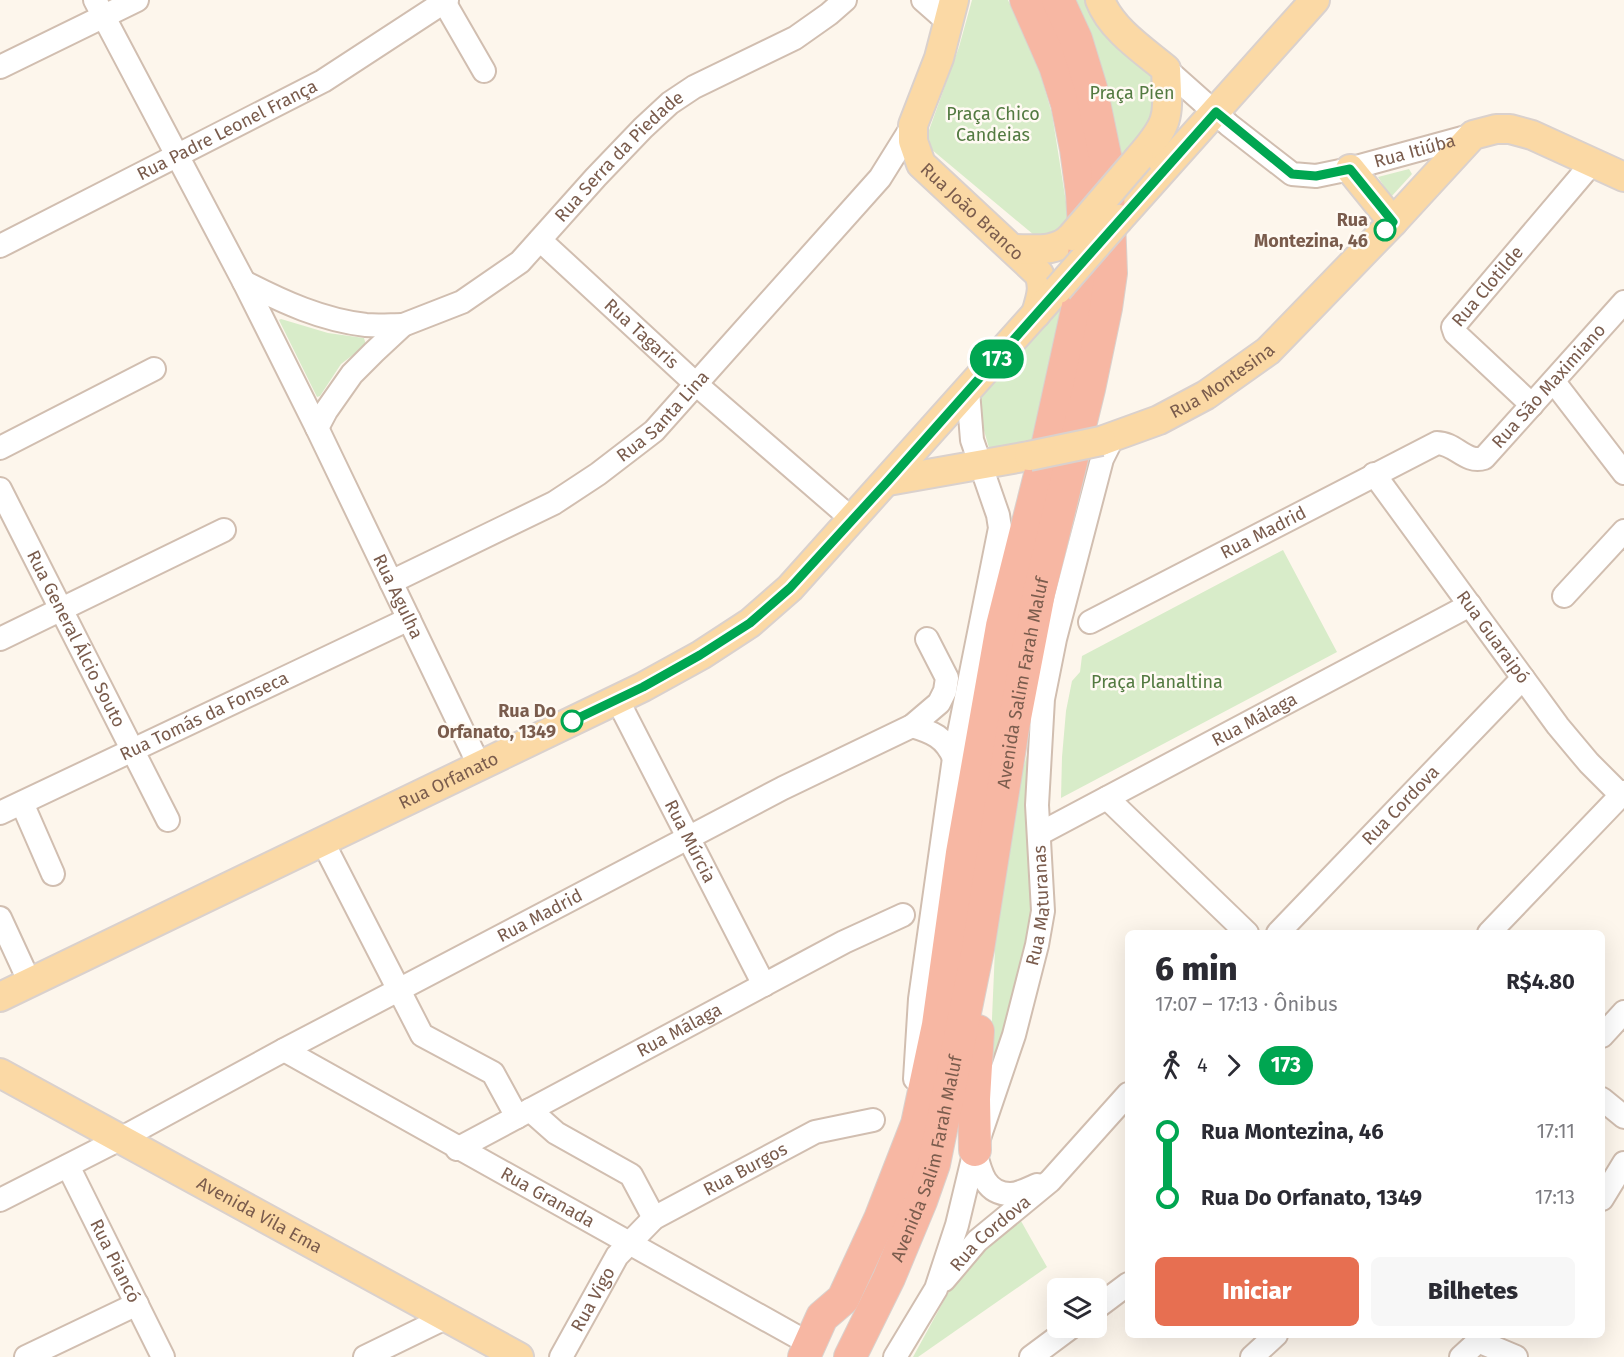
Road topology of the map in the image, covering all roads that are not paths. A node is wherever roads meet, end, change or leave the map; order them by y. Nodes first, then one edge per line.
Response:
1 (136, 0) edge
2 (845, 0) edge
3 (922, 0) edge
4 (1026, 0) edge
5 (1058, 0) edge
6 (1100, 0) edge
7 (1315, 0) edge
8 (444, 1) edge
9 (99, 9) edge
10 (951, 11) edge
11 (0, 67) edge
12 (1166, 69) junction
13 (484, 71) dead end
14 (1216, 112) junction
15 (913, 125) junction
16 (1473, 135) junction
17 (177, 157) junction
18 (1593, 162) junction
19 (921, 164) junction
20 (1350, 169) junction
21 (1624, 177) edge
22 (880, 178) junction
23 (1393, 222) junction
24 (540, 240) junction
25 (0, 246) edge
26 (1013, 249) junction
27 (244, 282) junction
28 (1624, 302) edge
29 (1036, 314) junction
30 (404, 326) junction
31 (154, 369) dead end
32 (1554, 382) junction
33 (697, 385) junction
34 (968, 391) junction
35 (1532, 405) junction
36 (317, 428) junction
37 (1107, 439) junction
38 (1437, 443) joint
39 (0, 448) edge
40 (980, 465) junction
41 (1624, 473) edge
42 (1374, 474) junction
43 (888, 481) junction
44 (0, 489) edge
45 (853, 520) junction
46 (224, 530) dead end
47 (1624, 531) edge
48 (391, 582) junction
49 (1564, 596) dead end
50 (1470, 605) junction
51 (62, 610) junction
52 (409, 619) junction
53 (1090, 622) dead end
54 (0, 639) edge
55 (927, 639) dead end
56 (1523, 678) junction
57 (617, 699) junction
58 (912, 726) junction
59 (132, 750) junction
60 (954, 758) junction
61 (479, 765) junction
62 (1623, 794) edge
63 (1107, 798) junction
64 (22, 803) junction
65 (0, 813) edge
66 (168, 820) dead end
67 (1039, 834) junction
68 (688, 838) junction
69 (329, 854) dead end
70 (53, 874) dead end
71 (903, 915) dead end
72 (0, 918) edge
73 (1243, 930) edge
74 (1281, 930) edge
75 (1492, 930) edge
76 (30, 983) junction
77 (971, 983) junction
78 (764, 985) junction
79 (399, 990) junction
80 (0, 997) edge
81 (1624, 1012) edge
82 (1605, 1033) edge
83 (284, 1050) junction
84 (0, 1073) edge
85 (1125, 1097) edge
86 (1605, 1101) edge
87 (524, 1113) junction
88 (1624, 1117) edge
89 (873, 1120) dead end
90 (917, 1124) junction
91 (122, 1138) junction
92 (457, 1149) junction
93 (975, 1150) junction
94 (1624, 1163) edge
95 (68, 1166) junction
96 (1050, 1181) junction
97 (1605, 1195) edge
98 (0, 1200) edge
99 (654, 1218) junction
100 (627, 1244) junction
101 (1125, 1286) edge
102 (936, 1290) junction
103 (1107, 1300) edge
104 (137, 1304) junction
105 (447, 1317) junction
106 (1057, 1338) edge
107 (1273, 1338) edge
108 (1481, 1338) edge
109 (401, 1349) edge
110 (812, 1353) edge
111 (26, 1357) edge
112 (163, 1357) edge
113 (365, 1357) edge
114 (519, 1357) edge
115 (561, 1357) edge
116 (850, 1357) edge
117 (895, 1357) edge
118 (1031, 1357) edge
119 (1252, 1357) edge
120 (1461, 1357) edge
121 (1516, 1357) edge

1 - 9 street
2 - 24 street, Rua Serra da Piedade
3 - 10 street
4 - 90 highway, Avenida Salim Farah Maluf
5 - 77 highway, Avenida Salim Farah Maluf
6 - 12 main road
7 - 14 main road, Rua Orfanato
8 - 13 street
8 - 17 street, Rua Padre Leonel França
9 - 11 street
9 - 17 street
10 - 15 main road
12 - 14 street
12 - 26 main road, bridge
14 - 20 street, Rua Itiúba
14 - 29 main road, Rua Orfanato, bridge
15 - 19 main road, Rua João Branco
15 - 22 street, Rua Santa Lina
16 - 18 main road, Rua Itiúba
16 - 20 street, Rua Itiúba
16 - 23 main road, Rua Montesina
17 - 25 street, Rua Padre Leonel França
17 - 27 street
18 - 21 main road, Rua Itiúba
18 - 35 street, Rua Clotilde
19 - 22 street, Rua Santa Lina
19 - 26 main road, Rua João Branco
20 - 23 main road
22 - 33 street, Rua Santa Lina
23 - 37 main road, Rua Montesina
24 - 30 street, Rua Serra da Piedade
24 - 33 street, Rua Tagaris
26 - 29 main road, Rua João Branco
27 - 30 street
27 - 36 street, Rua Agulha
28 - 32 street, Rua São Maximiano
29 - 34 main road, Rua Orfanato
30 - 36 street
31 - 39 street
32 - 35 street, Rua São Maximiano
32 - 41 street
33 - 45 street, Rua Tagaris
33 - 48 street, Rua Santa Lina
34 - 40 street
34 - 43 main road, Rua Orfanato
35 - 38 street, Rua São Maximiano
36 - 48 street, Rua Agulha
37 - 40 main road, Rua Montesina, bridge
37 - 67 street, Rua Maturanas
38 - 42 street, Rua Madrid
40 - 43 main road, Rua Montesina
40 - 60 street
42 - 50 street, Rua Guaraipó
42 - 53 street, Rua Madrid
43 - 45 main road, Rua Orfanato
44 - 51 street, Rua General Álcio Souto
45 - 57 main road, Rua Orfanato
46 - 51 street
47 - 49 street
48 - 52 street, Rua Agulha
50 - 56 street, Rua Guaraipó
50 - 63 street, Rua Málaga
51 - 54 street
51 - 59 street, Rua General Álcio Souto
52 - 59 street, Rua Tomás da Fonseca
52 - 61 street, Rua Agulha
55 - 58 street
56 - 62 street, Rua Guaraipó
56 - 74 street, Rua Cordova
57 - 61 main road, Rua Orfanato
57 - 68 street, Rua Múrcia
58 - 60 street
58 - 68 street, Rua Madrid
59 - 64 street, Rua Tomás da Fonseca
59 - 66 street, Rua General Álcio Souto
60 - 90 street, Avenida Salim Farah Maluf
61 - 76 main road, Rua Orfanato
62 - 75 street
63 - 67 street, Rua Málaga
63 - 73 street
64 - 65 street, Rua Tomás da Fonseca
64 - 70 street
67 - 93 street, Rua Maturanas
68 - 78 street, Rua Múrcia
68 - 79 street, Rua Madrid
69 - 79 street
71 - 78 street, Rua Málaga
72 - 76 street
76 - 80 main road, Rua Orfanato
77 - 93 highway
77 - 116 highway, Avenida Salim Farah Maluf
78 - 87 street, Rua Málaga
79 - 83 street, Rua Madrid
79 - 87 street
81 - 82 street
83 - 91 street, Rua Madrid
83 - 92 street, Rua Granada
84 - 91 main road, Avenida Vila Ema
85 - 96 street, Rua Cordova
86 - 88 street
87 - 92 street, Rua Málaga
87 - 99 street
89 - 99 street, Rua Burgos
90 - 110 highway, Avenida Salim Farah Maluf
91 - 95 street, Rua Madrid
91 - 105 main road, Avenida Vila Ema
92 - 100 street, Rua Granada
93 - 96 street, Rua Cordova
93 - 102 street, Rua Maturanas
94 - 97 street
95 - 98 street, Rua Madrid
95 - 104 street, Rua Piancó
96 - 102 street, Rua Cordova
99 - 100 street, Rua Burgos
100 - 110 street, Rua Granada
100 - 115 street, Rua Vigo
101 - 103 street
102 - 117 street, Rua Maturanas
104 - 111 street
104 - 112 street, Rua Piancó
105 - 109 street
105 - 114 main road, Avenida Vila Ema
106 - 118 street
107 - 119 street
108 - 120 street
108 - 121 street
109 - 113 street

